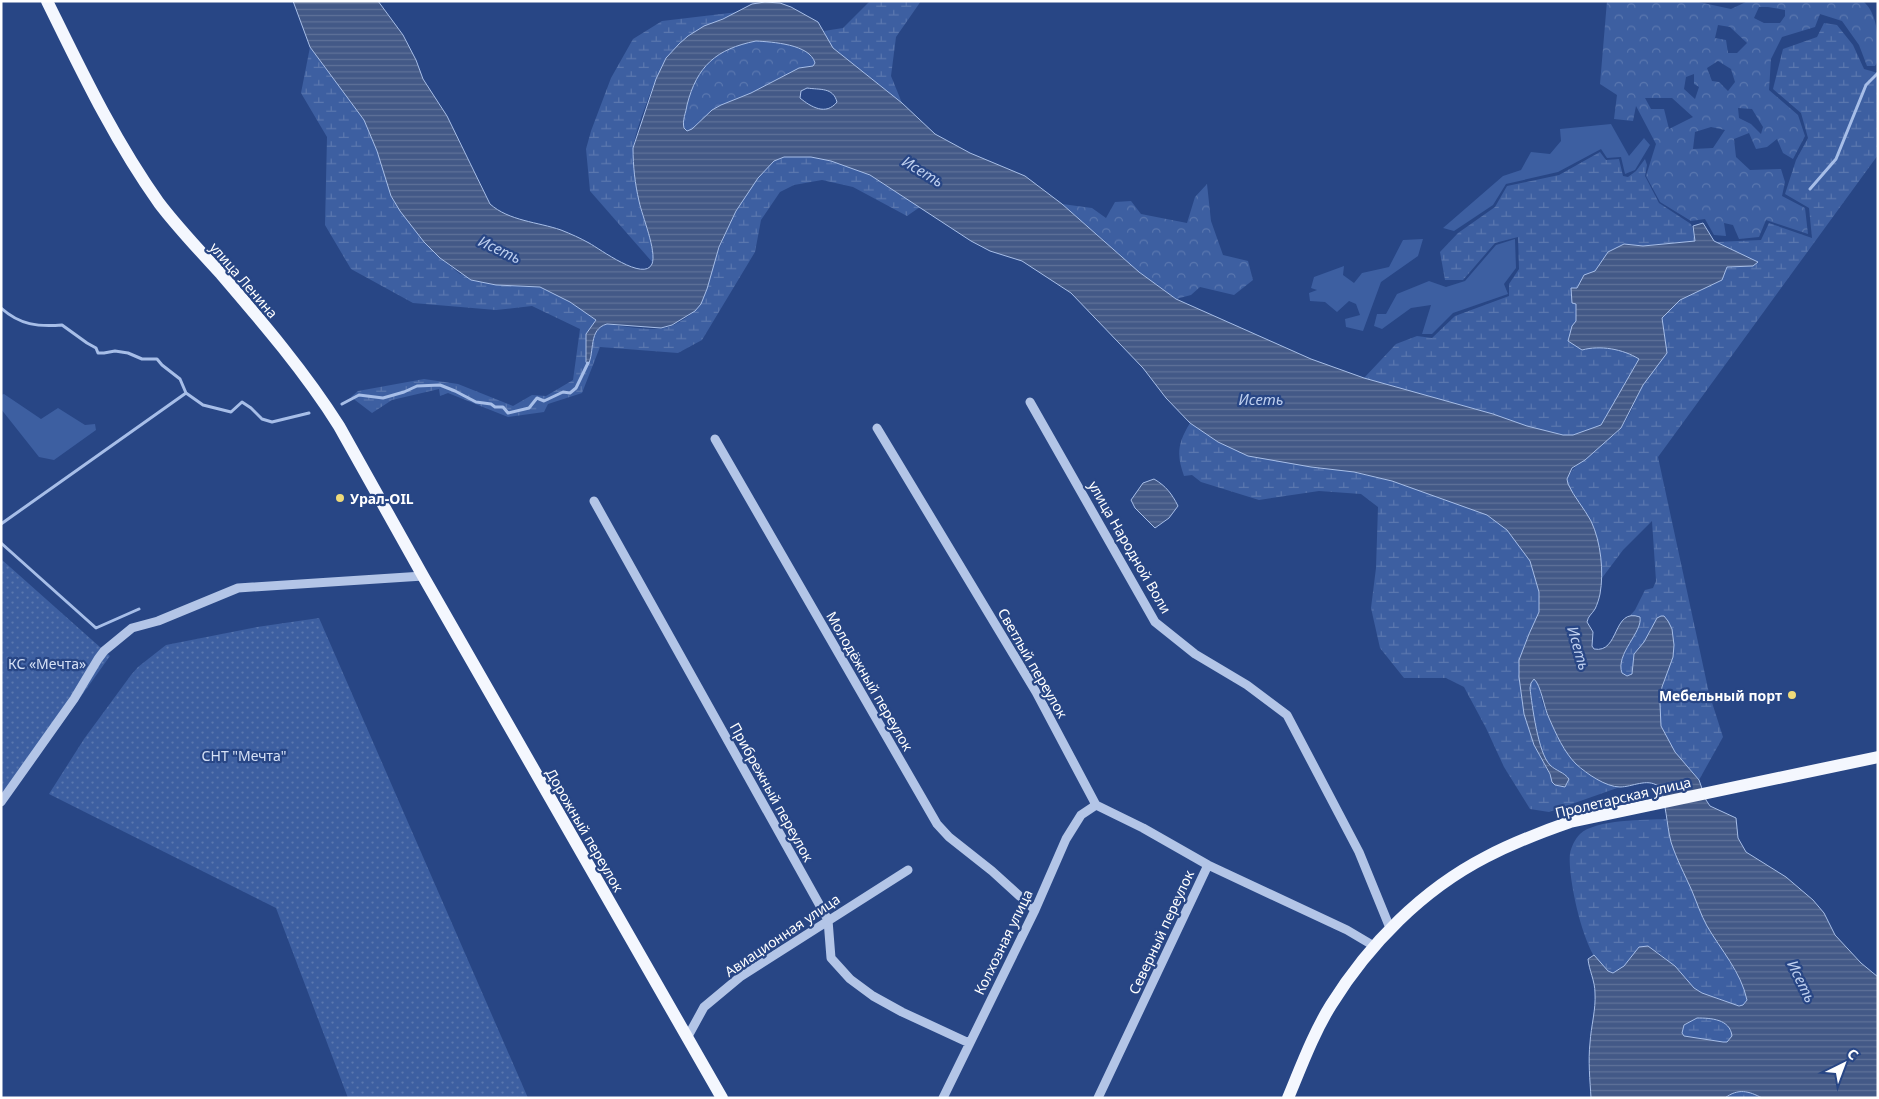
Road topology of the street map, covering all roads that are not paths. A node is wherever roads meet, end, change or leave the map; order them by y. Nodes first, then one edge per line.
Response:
1 (47, 1) edge
2 (1030, 402) dead end
3 (877, 428) dead end
4 (715, 439) dead end
5 (594, 501) dead end
6 (423, 576) junction
7 (1878, 757) edge
8 (1, 802) edge
9 (1096, 805) junction
10 (1208, 864) junction
11 (908, 870) dead end
12 (1035, 910) junction
13 (828, 920) junction
14 (1390, 928) junction
15 (1374, 946) junction
16 (687, 1038) junction
17 (969, 1043) junction
18 (722, 1098) edge
19 (943, 1098) edge
20 (1098, 1098) edge
21 (1288, 1098) edge

1 - 6 main road, улица Ленина
2 - 14 street, улица Народной Воли
3 - 9 street, Светлый переулок
4 - 12 street, Молодёжный переулок
5 - 13 street, Прибрежный переулок
6 - 8 street
6 - 16 main road, Дорожный переулок
7 - 14 main road, Пролетарская улица
9 - 10 street
9 - 12 street, Колхозная улица
10 - 15 street, Северный переулок
10 - 20 street, Северный переулок
11 - 13 street, Авиационная улица
12 - 17 street, Колхозная улица
13 - 16 street, Авиационная улица
13 - 17 street, Прибрежный переулок
14 - 15 main road, Пролетарская улица
15 - 21 main road, Пролетарская улица
16 - 18 main road, Дорожный переулок
17 - 19 street, Колхозная улица

